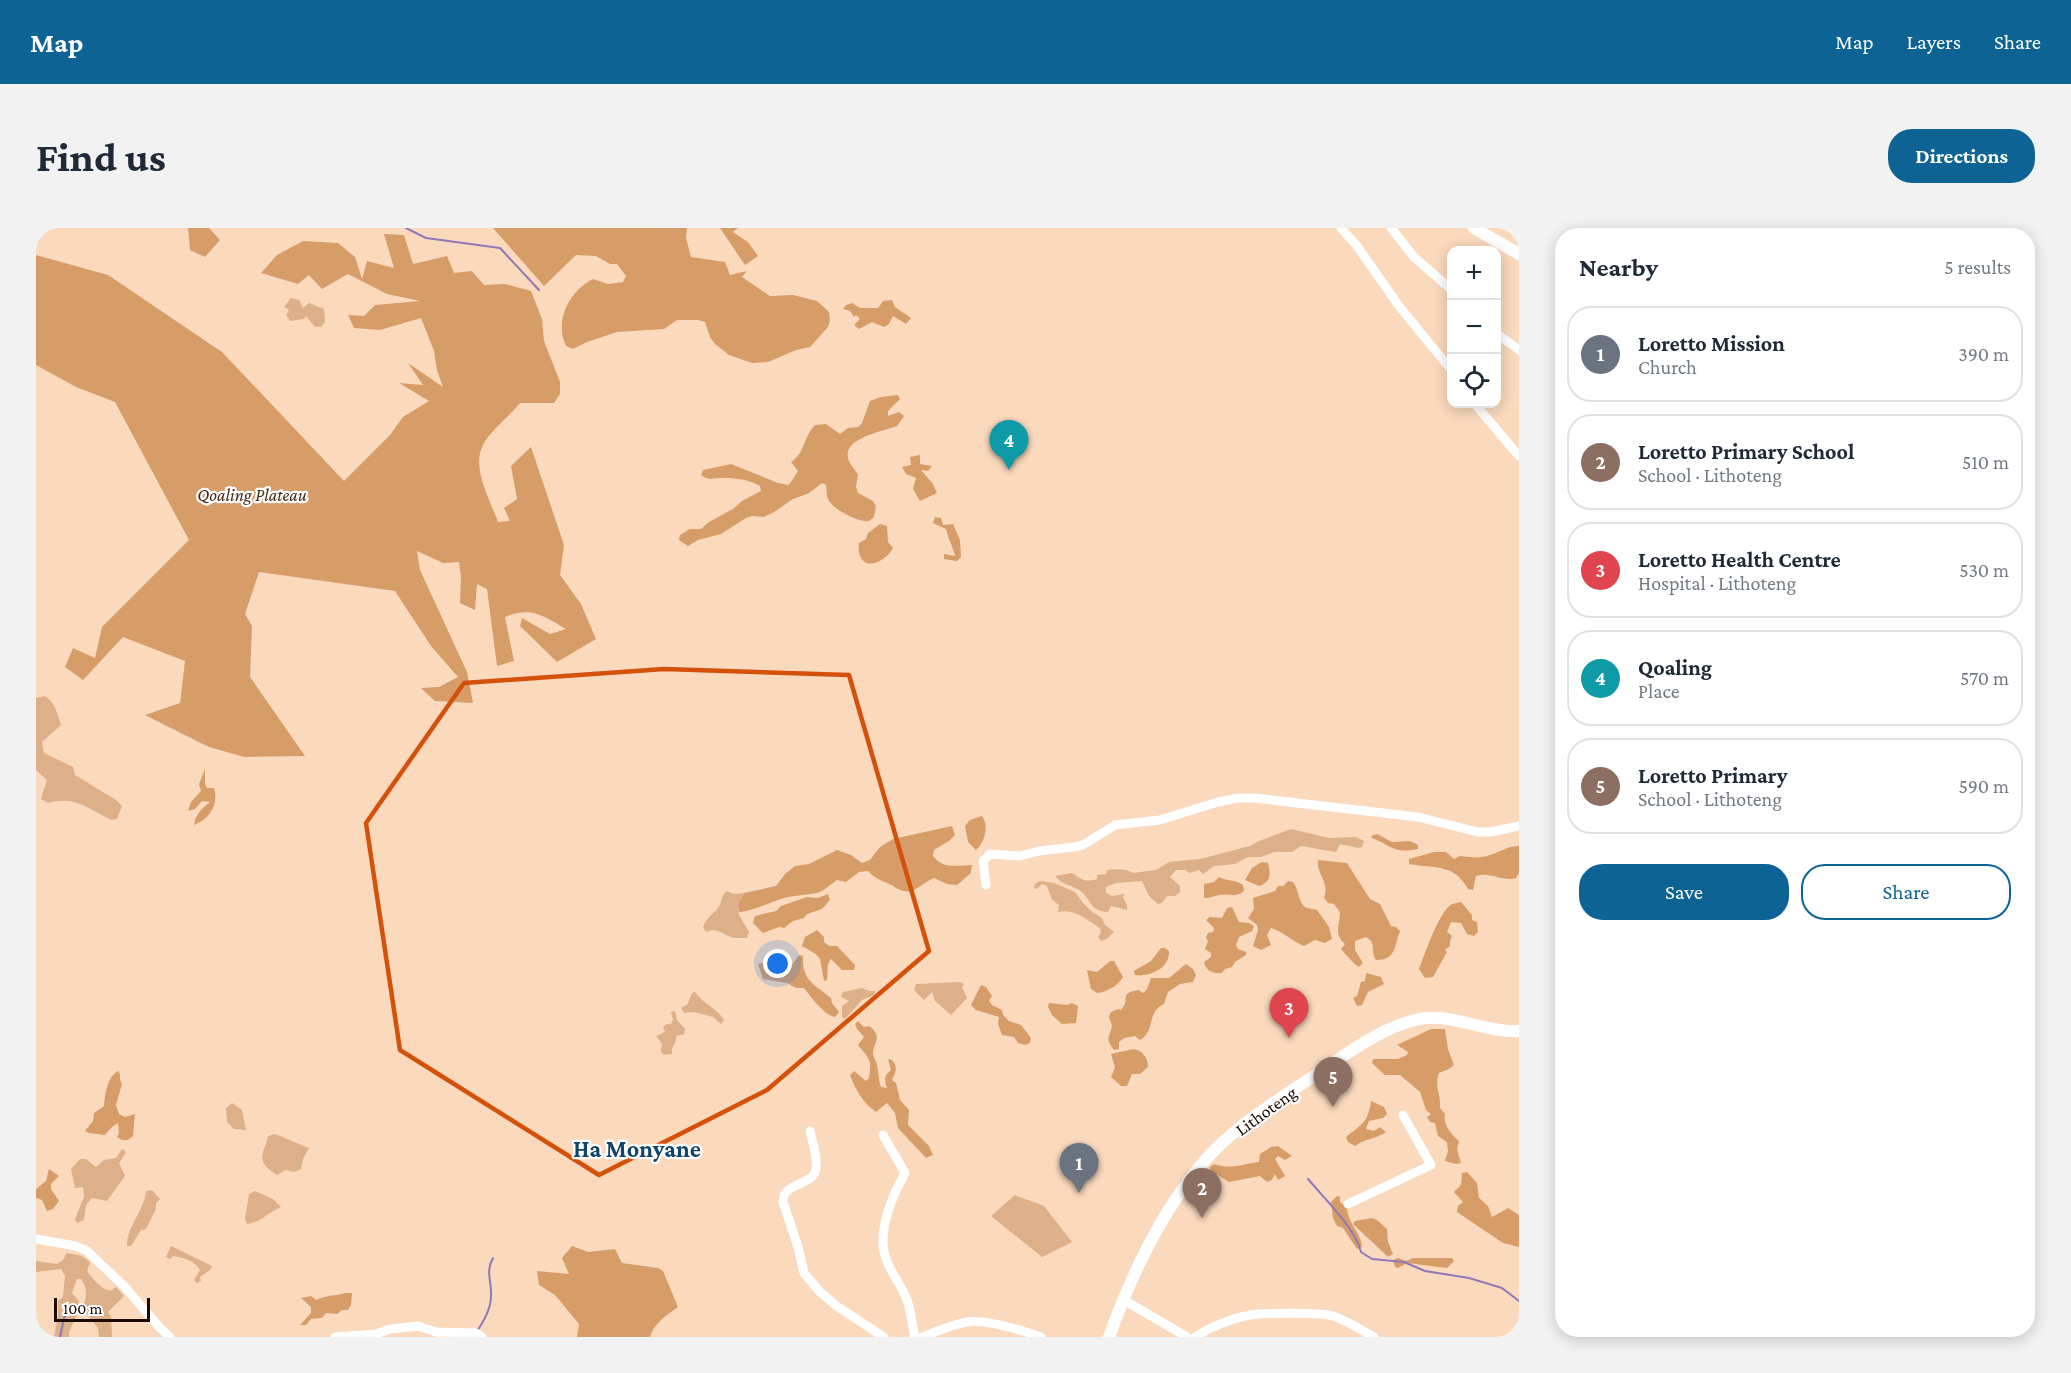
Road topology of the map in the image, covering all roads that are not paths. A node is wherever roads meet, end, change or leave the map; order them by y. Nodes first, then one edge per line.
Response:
1 (1341, 228) edge
2 (1391, 228) edge
3 (1474, 228) edge
4 (1519, 254) edge
5 (1447, 286) edge
6 (1501, 336) edge
7 (1519, 350) edge
8 (1447, 365) edge
9 (1478, 408) edge
10 (1519, 456) edge
11 (1519, 826) edge
12 (986, 885) dead end
13 (1519, 1031) edge
14 (1403, 1115) dead end
15 (810, 1131) dead end
16 (883, 1136) dead end
17 (1348, 1204) dead end
18 (36, 1239) edge
19 (1122, 1299) junction
20 (946, 1333) edge
21 (170, 1337) edge
22 (335, 1337) edge
23 (482, 1337) edge
24 (884, 1337) edge
25 (915, 1337) edge
26 (922, 1337) edge
27 (1041, 1337) edge
28 (1108, 1337) edge
29 (1187, 1337) edge
30 (1195, 1337) edge
31 (1374, 1337) edge

1 - 8 street
2 - 5 street
3 - 4 main road
6 - 7 street
9 - 10 street
11 - 12 street
13 - 19 main road, Lithoteng
14 - 17 street
15 - 24 street
16 - 25 street
18 - 21 street
19 - 28 main road, Lithoteng
19 - 29 street
20 - 26 street
20 - 27 street
22 - 23 street
30 - 31 street

